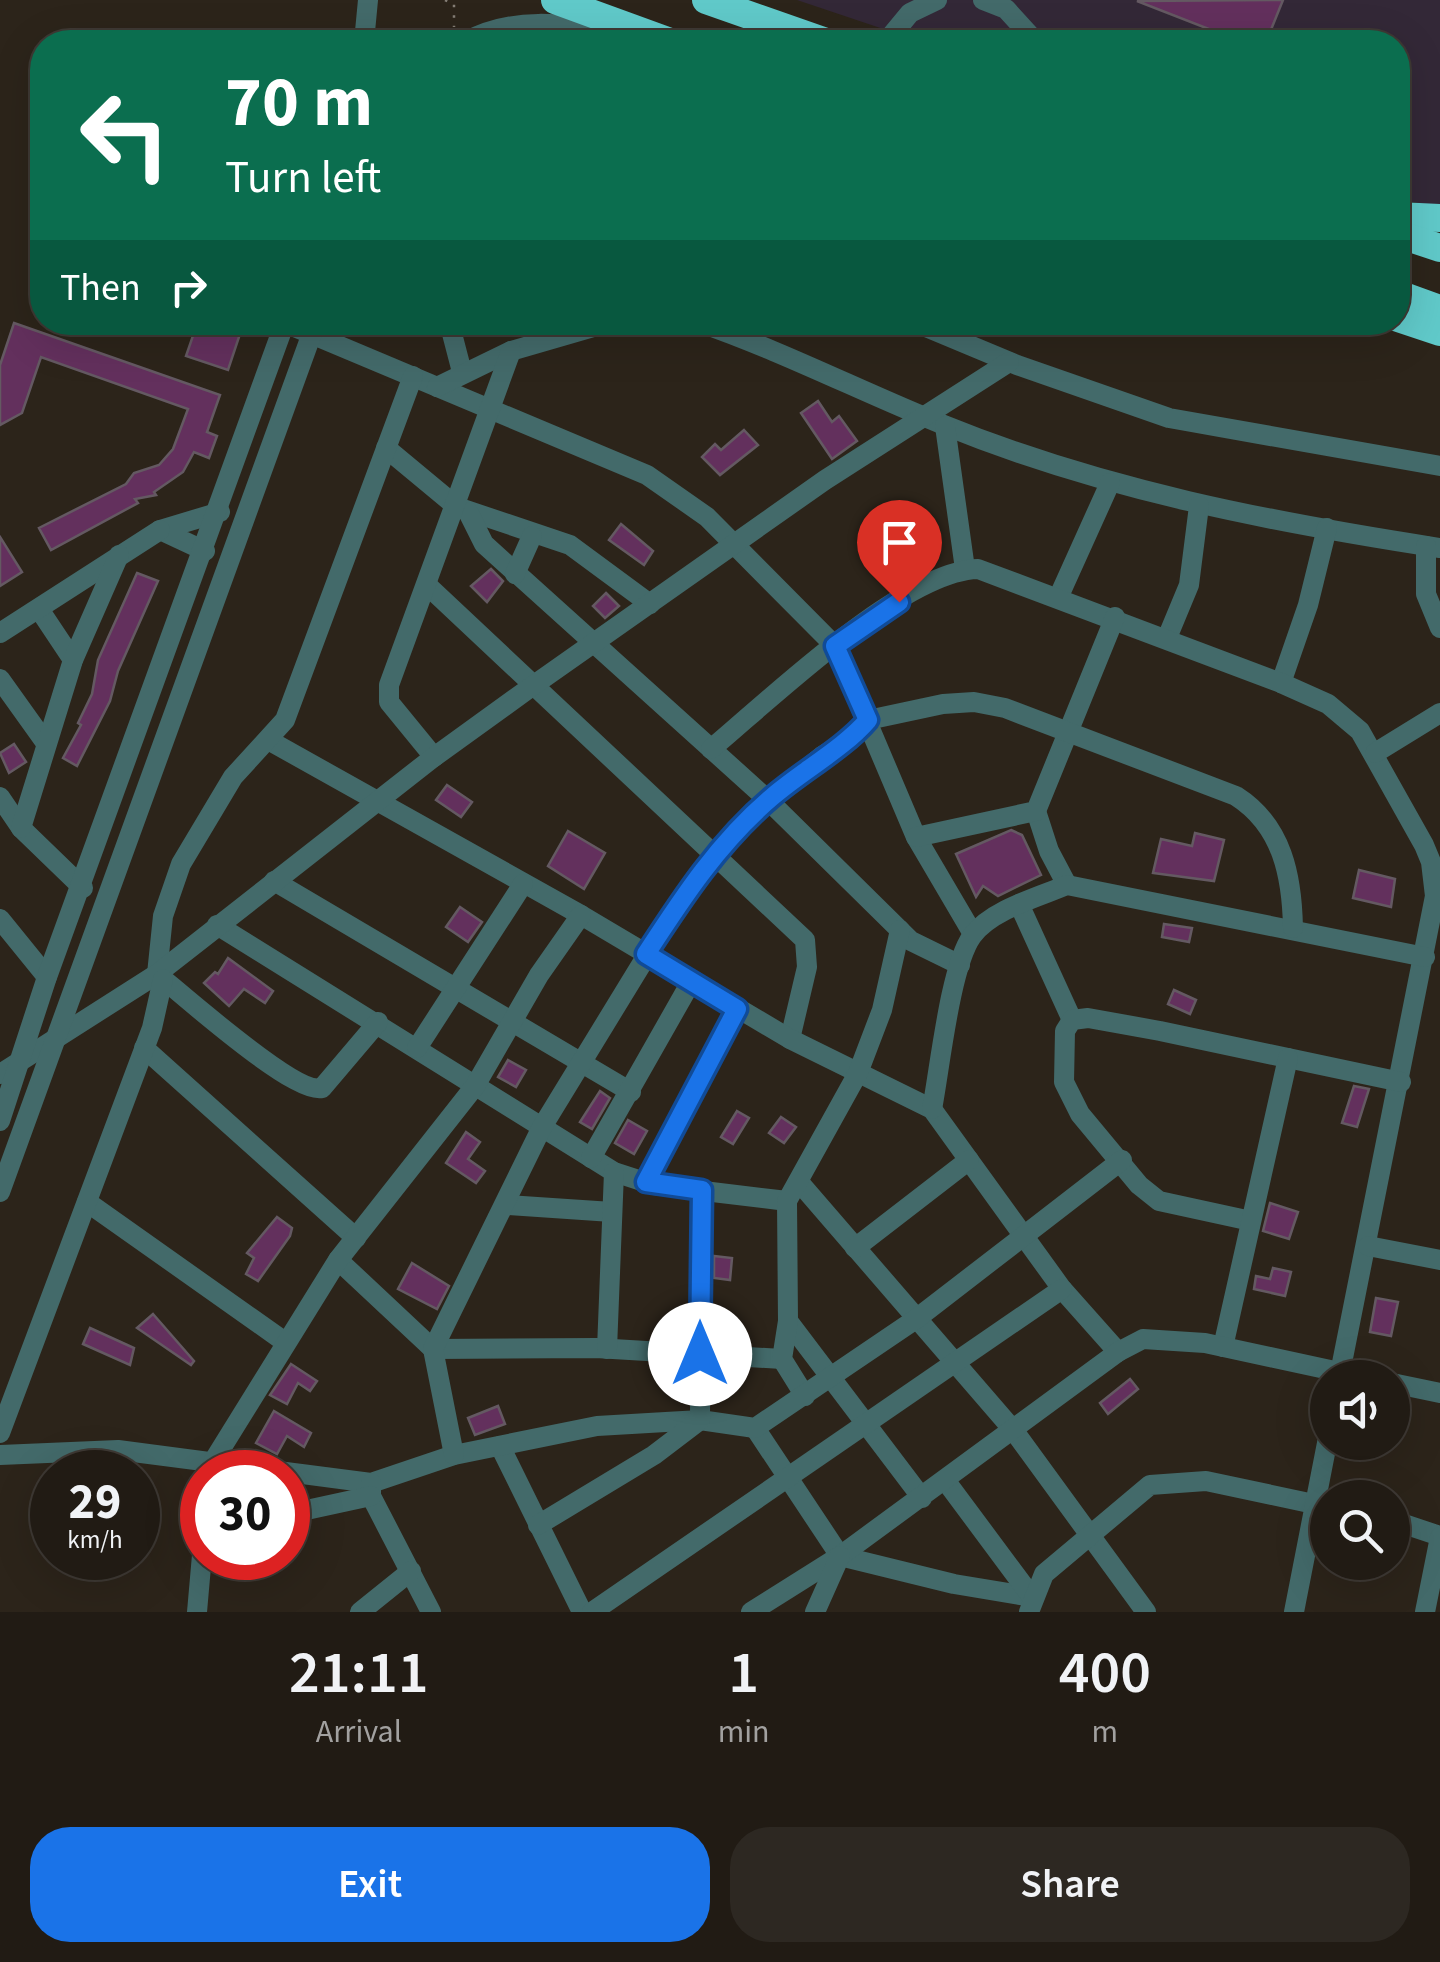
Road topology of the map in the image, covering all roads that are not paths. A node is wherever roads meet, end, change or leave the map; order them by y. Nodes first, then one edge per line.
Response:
1 (368, 0) edge
2 (555, 0) edge
3 (706, 0) edge
4 (937, 0) edge
5 (982, 0) edge
6 (365, 30) edge
7 (493, 30) edge
8 (594, 30) edge
9 (636, 30) edge
10 (792, 30) edge
11 (896, 30) edge
12 (1025, 30) edge
13 (1410, 217) edge
14 (1440, 218) edge
15 (1410, 238) edge
16 (1440, 248) edge
17 (1410, 298) edge
18 (1440, 308) edge
19 (1410, 322) edge
20 (1440, 332) edge
21 (281, 335) edge
22 (312, 335) edge
23 (327, 335) edge
24 (453, 335) edge
25 (566, 335) edge
26 (728, 335) edge
27 (945, 335) edge
28 (511, 351) junction
29 (1008, 362) junction
30 (462, 372) junction
31 (413, 376) junction
32 (437, 386) junction
33 (489, 409) junction
34 (935, 421) junction
35 (386, 448) junction
36 (1440, 466) edge
37 (1110, 483) junction
38 (1198, 506) junction
39 (462, 510) junction
40 (220, 512) junction
41 (1327, 528) junction
42 (160, 530) junction
43 (532, 536) junction
44 (735, 545) junction
45 (1433, 547) edge
46 (204, 551) junction
47 (119, 555) junction
48 (965, 569) junction
49 (515, 574) junction
50 (428, 586) junction
51 (1059, 596) junction
52 (650, 604) junction
53 (39, 609) junction
54 (1115, 617) junction
55 (1440, 628) edge
56 (0, 633) edge
57 (1168, 638) junction
58 (596, 644) junction
59 (835, 646) junction
60 (73, 660) junction
61 (0, 678) edge
62 (1280, 683) junction
63 (531, 687) junction
64 (1440, 713) edge
65 (868, 720) junction
66 (1066, 733) junction
67 (270, 740) junction
68 (45, 742) junction
69 (711, 749) junction
70 (1375, 753) junction
71 (434, 757) junction
72 (0, 797) edge
73 (379, 800) junction
74 (768, 800) junction
75 (1036, 811) junction
76 (21, 828) junction
77 (916, 837) junction
78 (716, 852) junction
79 (274, 882) junction
80 (523, 884) junction
81 (1067, 885) junction
82 (83, 888) junction
83 (1019, 904) junction
84 (581, 915) junction
85 (1436, 916) edge
86 (0, 918) edge
87 (218, 925) junction
88 (1293, 928) junction
89 (900, 930) junction
90 (973, 934) junction
91 (646, 954) junction
92 (1425, 957) junction
93 (960, 965) junction
94 (47, 977) junction
95 (160, 977) junction
96 (691, 982) junction
97 (454, 987) junction
98 (737, 1009) junction
99 (1072, 1020) junction
100 (378, 1022) junction
101 (512, 1022) junction
102 (54, 1036) junction
103 (790, 1039) junction
104 (144, 1048) junction
105 (418, 1048) junction
106 (1288, 1058) junction
107 (22, 1061) junction
108 (581, 1064) junction
109 (858, 1072) junction
110 (0, 1074) edge
111 (1401, 1082) junction
112 (476, 1086) junction
113 (630, 1092) junction
114 (932, 1109) junction
115 (0, 1120) edge
116 (542, 1126) junction
117 (591, 1158) junction
118 (969, 1160) junction
119 (1122, 1160) junction
120 (614, 1172) junction
121 (646, 1182) junction
122 (799, 1182) junction
123 (702, 1190) junction
124 (0, 1192) edge
125 (787, 1201) junction
126 (87, 1202) junction
127 (507, 1205) junction
128 (612, 1212) junction
129 (1251, 1221) junction
130 (1026, 1236) junction
131 (356, 1238) junction
132 (1368, 1246) junction
133 (855, 1248) junction
134 (338, 1260) junction
135 (1440, 1260) edge
136 (1062, 1288) junction
137 (916, 1319) junction
138 (788, 1321) junction
139 (285, 1342) junction
140 (1223, 1347) junction
141 (432, 1348) junction
142 (608, 1349) junction
143 (1118, 1352) junction
144 (700, 1354) junction
145 (782, 1359) junction
146 (1342, 1360) edge
147 (955, 1361) junction
148 (1310, 1368) edge
149 (832, 1377) junction
150 (1410, 1387) edge
151 (1440, 1393) edge
152 (805, 1396) junction
153 (700, 1420) junction
154 (866, 1424) junction
155 (755, 1428) junction
156 (1014, 1431) junction
157 (0, 1433) edge
158 (500, 1446) junction
159 (222, 1450) edge
160 (0, 1455) edge
161 (454, 1455) junction
162 (180, 1460) edge
163 (310, 1480) edge
164 (945, 1480) junction
165 (787, 1482) junction
166 (371, 1489) junction
167 (922, 1498) junction
168 (1310, 1504) edge
169 (310, 1507) edge
170 (538, 1526) junction
171 (1410, 1526) edge
172 (1089, 1536) junction
173 (1440, 1537) edge
174 (1310, 1549) edge
175 (840, 1556) junction
176 (411, 1571) junction
177 (200, 1580) edge
178 (1030, 1605) edge
179 (198, 1612) edge
180 (360, 1612) edge
181 (431, 1612) edge
182 (582, 1612) edge
183 (592, 1612) edge
184 (751, 1612) edge
185 (815, 1612) edge
186 (1146, 1612) edge
187 (1294, 1612) edge
188 (1425, 1612) edge

1 - 6 street
2 - 9 highway
3 - 10 highway
4 - 11 street
5 - 12 street
7 - 8 street
13 - 14 highway
15 - 16 highway
17 - 18 highway
19 - 20 highway
21 - 40 street
22 - 102 street
23 - 31 street
24 - 30 street
25 - 28 street
26 - 34 street
27 - 29 street
28 - 30 street
28 - 33 street
29 - 34 street
29 - 36 street
30 - 32 street
31 - 32 street
31 - 35 street
32 - 33 street
33 - 39 street
33 - 44 street
34 - 37 street
34 - 44 street
34 - 48 street
35 - 39 street
35 - 67 street
37 - 38 street
37 - 51 street
38 - 41 street
38 - 57 street
39 - 43 street
39 - 49 street
39 - 50 street
40 - 42 street
40 - 46 street
41 - 45 street
41 - 62 street
42 - 46 street
42 - 47 street
43 - 49 street
43 - 52 street
44 - 52 street
44 - 59 street
45 - 55 street
46 - 82 street
47 - 53 street
47 - 60 street
48 - 51 street
48 - 59 street
49 - 58 street
50 - 63 street
50 - 71 street
51 - 54 street
52 - 58 street
53 - 56 street
53 - 60 street
54 - 57 street
54 - 66 street
57 - 62 street
58 - 63 street
58 - 69 street
59 - 65 street
59 - 69 street
60 - 68 street
61 - 68 street
62 - 70 street
63 - 71 street
63 - 78 street
64 - 70 street
65 - 66 street
65 - 74 street
65 - 77 street
66 - 75 street
66 - 88 street
67 - 73 street
67 - 95 street
68 - 76 street
69 - 74 street
70 - 85 street
71 - 73 street
72 - 76 street
73 - 79 street
73 - 80 street
74 - 78 street
74 - 89 street
75 - 77 street
75 - 81 street
76 - 82 street
77 - 90 street
78 - 91 street
78 - 103 street
79 - 87 street
79 - 97 street
80 - 84 street
80 - 97 street
81 - 83 street
81 - 88 street
82 - 94 street
83 - 90 street
83 - 99 street
84 - 91 street
84 - 101 street
85 - 92 street
86 - 94 street
87 - 95 street
87 - 100 street
88 - 92 street
89 - 93 street
89 - 109 street
90 - 93 street
91 - 96 street
91 - 108 street
92 - 111 street
93 - 114 street
94 - 107 street
95 - 100 street
95 - 102 street
95 - 104 street
96 - 98 street
96 - 113 street
97 - 101 street
97 - 105 street
98 - 103 street
98 - 121 street
99 - 106 street
99 - 119 street
100 - 105 street
101 - 108 street
101 - 112 street
102 - 107 street
102 - 124 street
103 - 109 street
104 - 126 street
104 - 131 street
105 - 112 street
106 - 111 street
106 - 129 street
107 - 110 street
107 - 115 street
108 - 113 street
108 - 116 street
109 - 114 street
109 - 122 street
111 - 132 street
112 - 116 street
112 - 131 street
113 - 117 street
114 - 118 street
116 - 117 street
116 - 127 street
117 - 120 street
118 - 130 street
118 - 133 street
119 - 129 street
119 - 130 street
120 - 121 street
120 - 128 street
121 - 123 street
122 - 125 street
122 - 133 street
123 - 125 street
123 - 144 street
125 - 138 street
126 - 139 street
126 - 157 street
127 - 128 street
127 - 141 street
128 - 142 street
129 - 140 street
130 - 136 street
130 - 137 street
131 - 134 street
132 - 135 street
132 - 146 street
133 - 137 street
134 - 139 street
134 - 141 street
136 - 143 street
136 - 147 street
137 - 147 street
137 - 149 street
138 - 145 street
138 - 149 street
139 - 159 street
140 - 143 street
140 - 148 street
141 - 142 street
141 - 161 street
142 - 144 street
143 - 156 street
144 - 145 street
144 - 153 street
145 - 152 street
147 - 154 street
147 - 156 street
149 - 152 street
149 - 154 street
150 - 151 street
152 - 155 street
153 - 155 street
153 - 158 street
153 - 170 street
154 - 165 street
154 - 167 street
155 - 165 street
156 - 164 street
156 - 172 street
158 - 161 street
158 - 170 street
160 - 162 street
161 - 166 street
163 - 166 street
164 - 167 street
164 - 178 street
165 - 175 street
165 - 183 street
166 - 169 street
166 - 176 street
167 - 175 street
168 - 172 street
170 - 182 street
171 - 173 street
172 - 178 street
172 - 186 street
173 - 188 street
174 - 187 street
175 - 178 street
175 - 184 street
175 - 185 street
176 - 180 street
176 - 181 street
177 - 179 street

